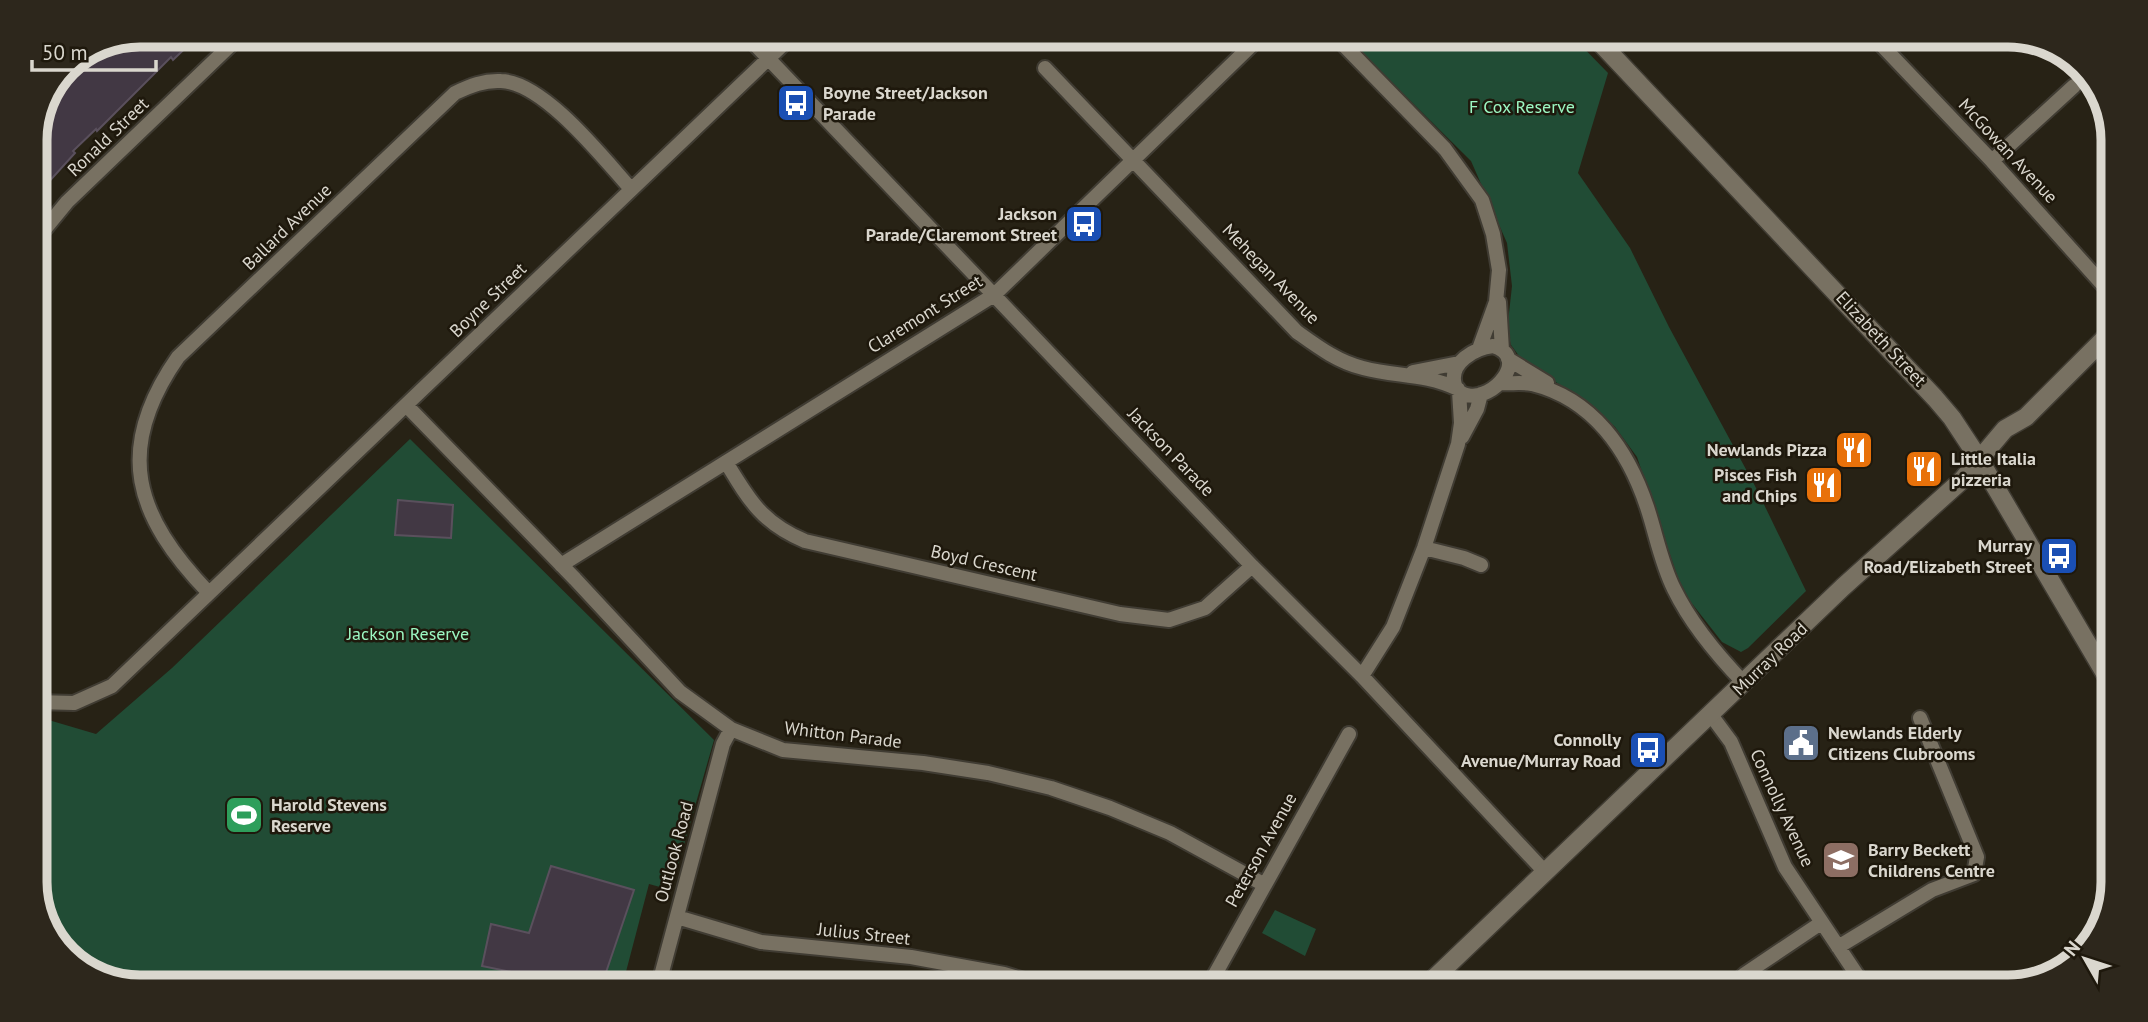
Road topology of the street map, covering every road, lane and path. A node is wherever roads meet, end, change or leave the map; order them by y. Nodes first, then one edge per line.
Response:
1 (228, 47) edge
2 (757, 47) edge
3 (780, 47) edge
4 (1250, 47) edge
5 (1346, 47) edge
6 (1603, 47) edge
7 (1883, 47) edge
8 (768, 59) junction
9 (1045, 68) dead end
10 (2074, 86) dead end
11 (1134, 159) junction
12 (1992, 161) junction
13 (632, 189) junction
14 (47, 226) edge
15 (2101, 283) edge
16 (1498, 290) junction
17 (994, 295) junction
18 (2101, 342) edge
19 (1479, 349) junction
20 (1505, 355) junction
21 (1459, 363) junction
22 (1405, 373) junction
23 (1500, 383) junction
24 (1459, 390) junction
25 (1558, 393) junction
26 (1481, 394) junction
27 (406, 405) junction
28 (1458, 444) junction
29 (1979, 459) junction
30 (726, 462) junction
31 (1424, 548) junction
32 (561, 565) junction
33 (1480, 565) dead end
34 (1252, 566) junction
35 (209, 593) junction
36 (2101, 667) edge
37 (1362, 676) junction
38 (1744, 683) junction
39 (47, 702) edge
40 (1711, 715) junction
41 (1920, 718) dead end
42 (731, 729) junction
43 (1349, 734) dead end
44 (1545, 872) junction
45 (1263, 884) junction
46 (677, 917) junction
47 (1821, 923) junction
48 (1838, 947) junction
49 (661, 975) edge
50 (1007, 975) edge
51 (1214, 975) edge
52 (1438, 975) edge
53 (1744, 975) edge
54 (1857, 975) edge

1 - 14 street, Ronald Street
2 - 8 street
3 - 8 street, Boyne Street
4 - 11 street, Claremont Street
5 - 16 street
6 - 29 main road, Elizabeth Street
7 - 12 street, McGowan Avenue
8 - 13 street, Boyne Street
8 - 17 street, Jackson Parade
9 - 11 street, Mehegan Avenue
10 - 12 street
11 - 17 street, Claremont Street
11 - 22 street, Mehegan Avenue
12 - 15 street, McGowan Avenue
13 - 27 street, Boyne Street
13 - 35 street, Ballard Avenue
16 - 19 street
16 - 20 street
17 - 30 street, Claremont Street
17 - 34 street, Jackson Parade
18 - 29 main road, Murray Road
19 - 20 street
19 - 21 street
20 - 23 street
20 - 25 street
21 - 22 street, Mehegan Avenue
21 - 24 street
22 - 24 street, Mehegan Avenue
23 - 25 street
23 - 26 street
24 - 26 street
24 - 28 street
25 - 38 street
26 - 28 street
27 - 32 street, Whitton Parade
27 - 35 street, Boyne Street
28 - 31 street
29 - 36 main road, Elizabeth Street
29 - 38 main road, Murray Road
30 - 32 street, Claremont Street
30 - 34 street, Boyd Crescent
31 - 33 street
31 - 37 street
32 - 42 street, Whitton Parade
34 - 37 street, Jackson Parade
35 - 39 street
37 - 44 street, Jackson Parade
38 - 40 main road, Murray Road
40 - 44 main road, Murray Road
40 - 47 street, Connolly Avenue
41 - 48 street
42 - 45 street, Whitton Parade
42 - 46 street, Outlook Road
43 - 45 street, Peterson Avenue
44 - 52 main road, Murray Road
45 - 51 street, Peterson Avenue
46 - 49 street, Outlook Road
46 - 50 street, Julius Street
47 - 48 street, Connolly Avenue
47 - 53 street
48 - 54 street, Connolly Avenue

